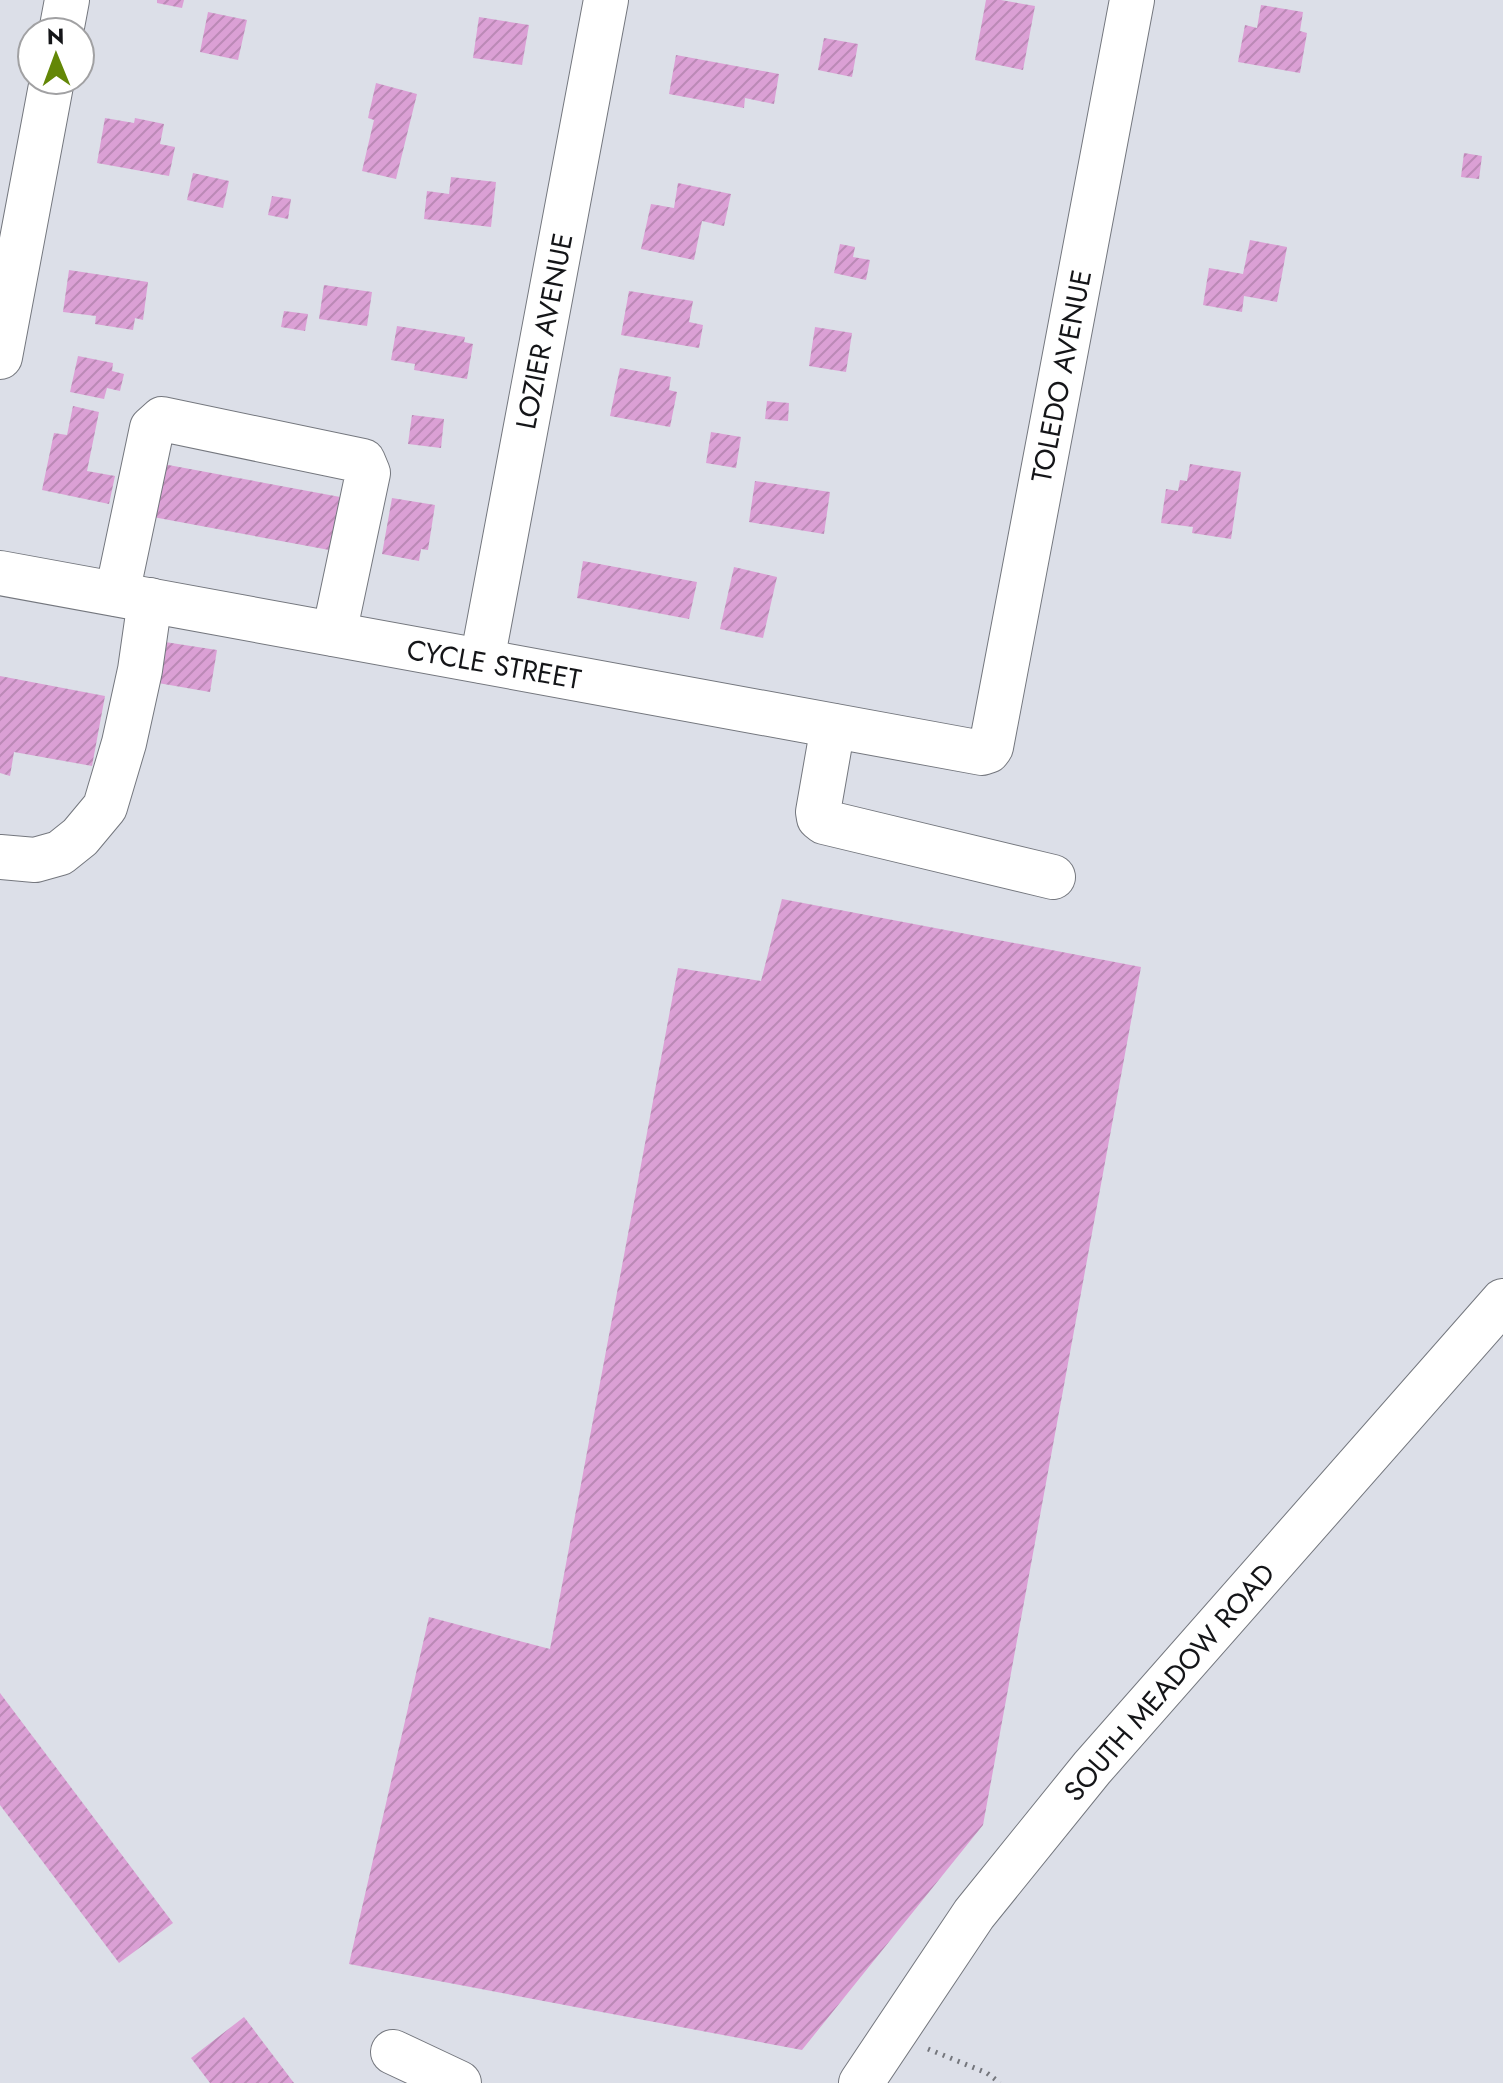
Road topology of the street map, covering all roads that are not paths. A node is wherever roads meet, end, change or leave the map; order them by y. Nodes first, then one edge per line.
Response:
1 (606, 0) edge
2 (1132, 0) edge
3 (49, 96) edge
4 (0, 357) edge
5 (0, 573) edge
6 (134, 597) junction
7 (334, 634) junction
8 (482, 661) junction
9 (833, 726) junction
10 (988, 751) joint
11 (0, 857) edge
12 (1053, 877) dead end
13 (1503, 1301) edge
14 (393, 2052) dead end
15 (459, 2083) edge
16 (861, 2083) edge

1 - 8 street, LOZIER AVENUE
2 - 10 street, TOLEDO AVENUE
3 - 4 street
5 - 6 street, CYCLE STREET
6 - 7 street, CYCLE STREET
6 - 7 street
6 - 11 street
7 - 8 street, CYCLE STREET
8 - 9 street, CYCLE STREET
9 - 10 street, CYCLE STREET
9 - 12 street
13 - 16 street, SOUTH MEADOW ROAD
14 - 15 street

